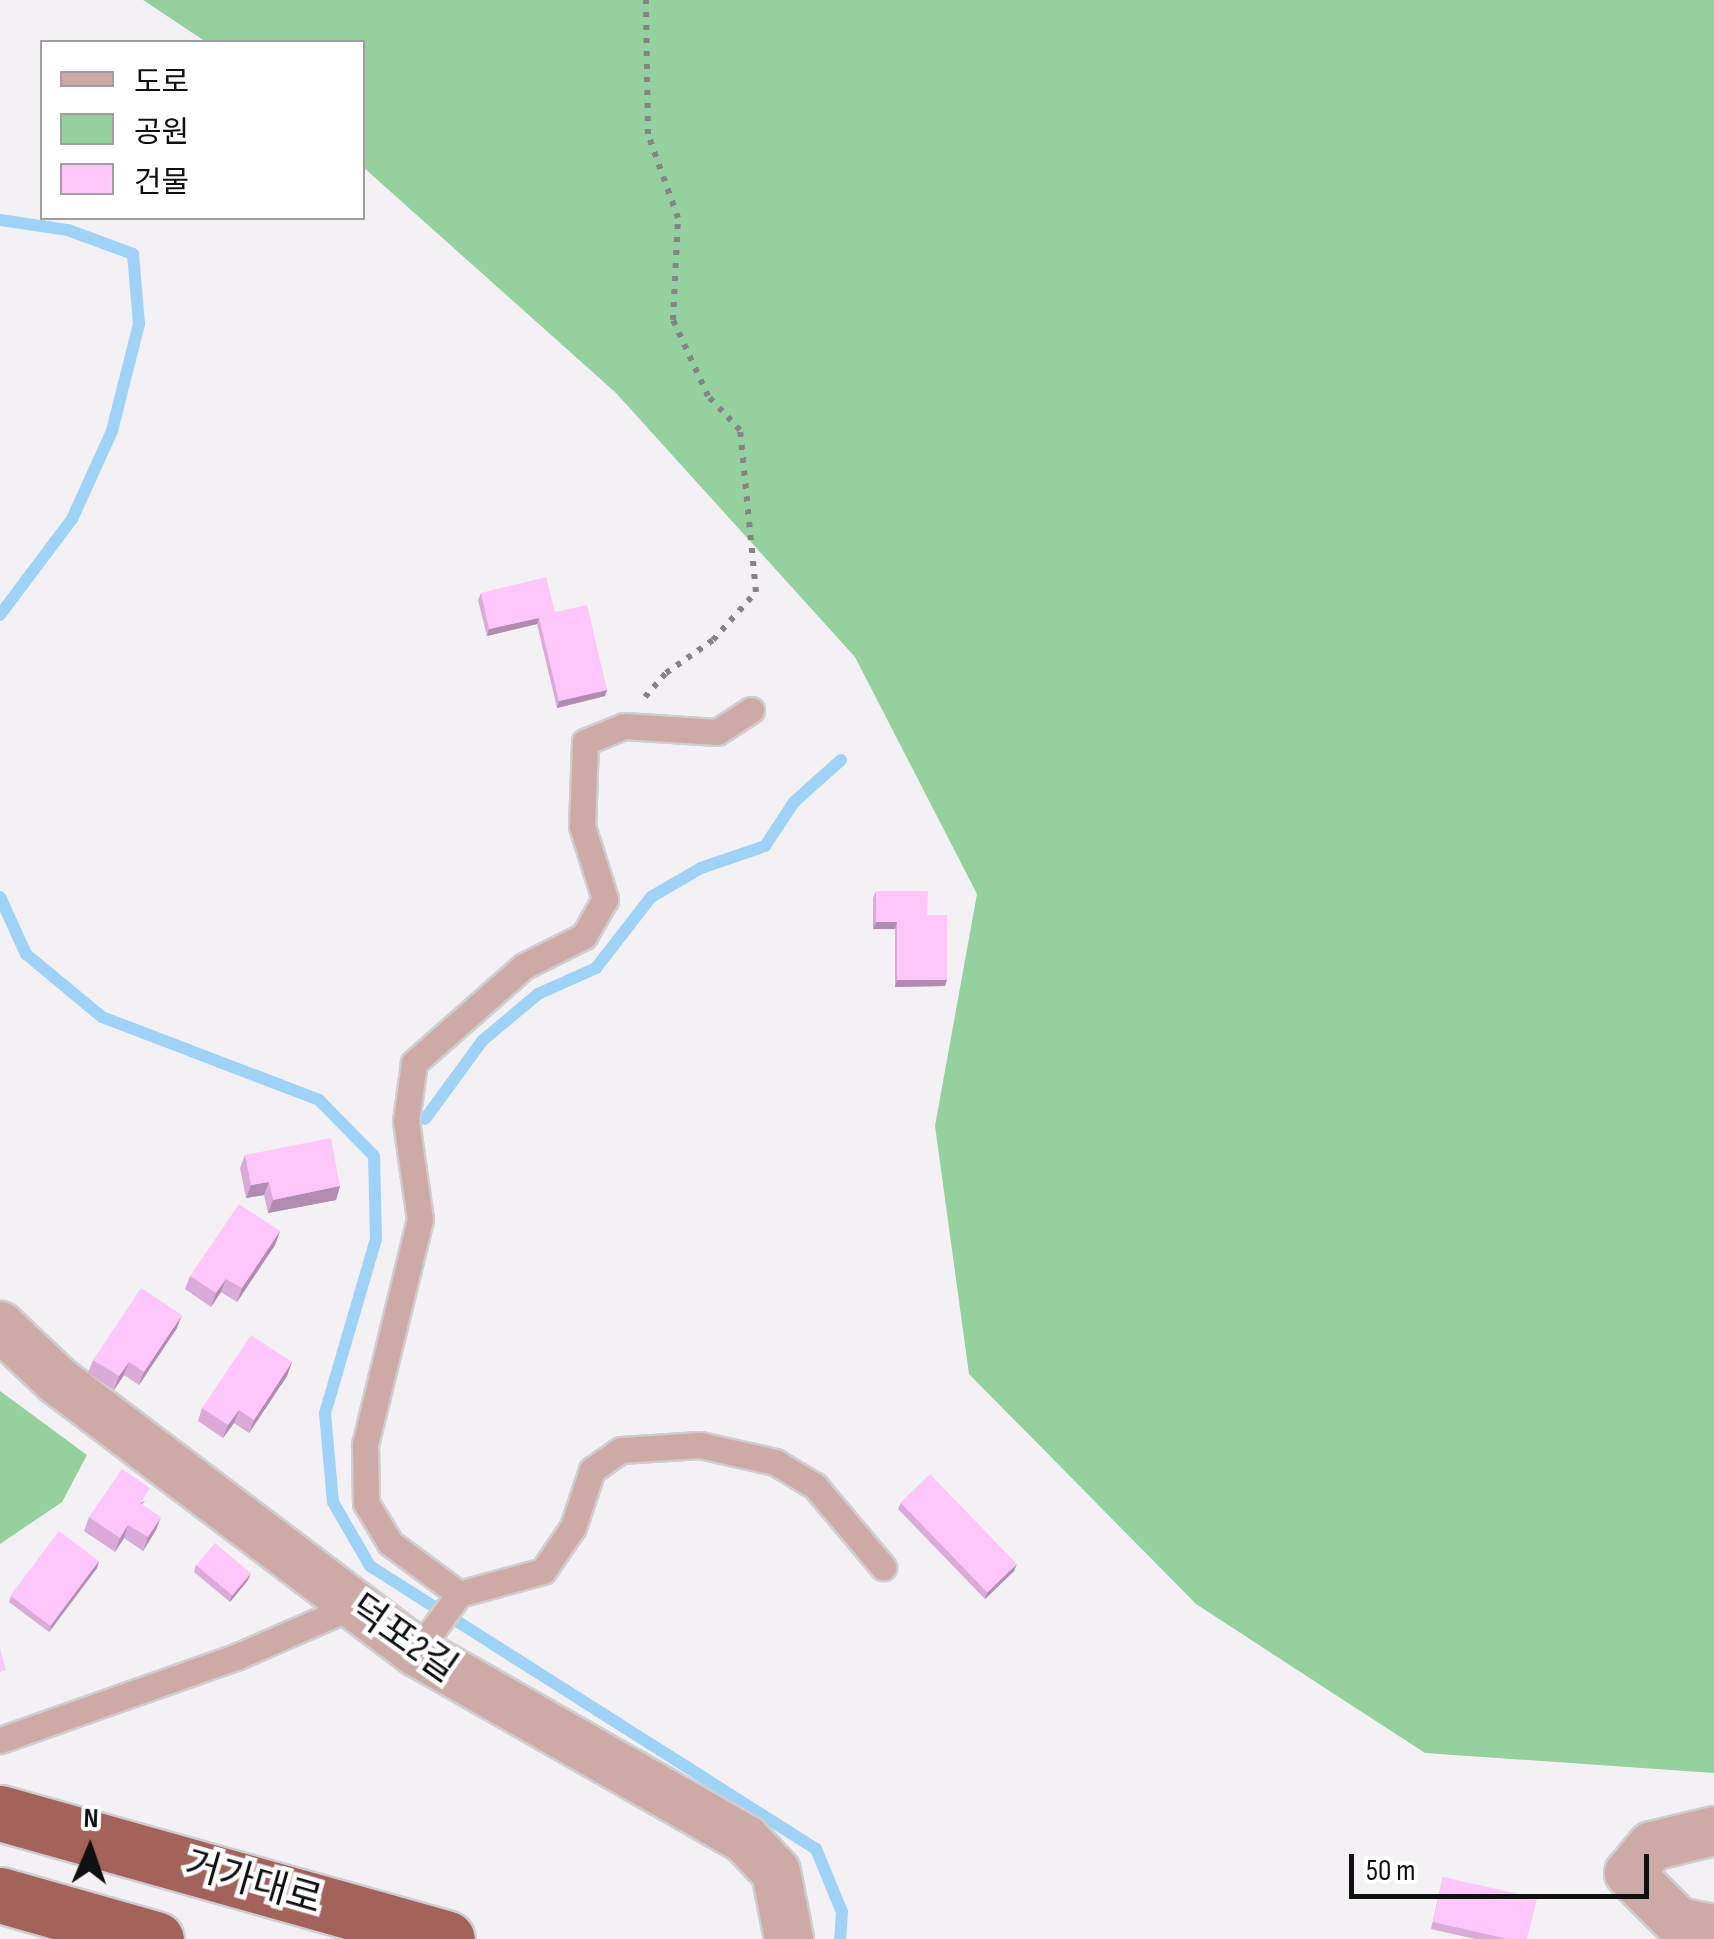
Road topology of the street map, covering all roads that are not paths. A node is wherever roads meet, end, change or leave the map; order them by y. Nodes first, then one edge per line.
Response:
1 (751, 710) dead end
2 (0, 1326) edge
3 (883, 1567) dead end
4 (456, 1599) junction
5 (355, 1605) junction
6 (422, 1644) junction
7 (0, 1740) edge
8 (0, 1813) edge
9 (1714, 1831) edge
10 (0, 1896) edge
11 (1714, 1929) edge
12 (156, 1939) edge
13 (448, 1939) edge
14 (789, 1939) edge

1 - 4 lane
2 - 5 street, 덕포2길
3 - 4 lane
4 - 6 lane
5 - 6 street, 덕포2길
5 - 7 lane
6 - 14 street, 덕포2길
8 - 13 highway, 거가대로
9 - 11 street
10 - 12 highway

